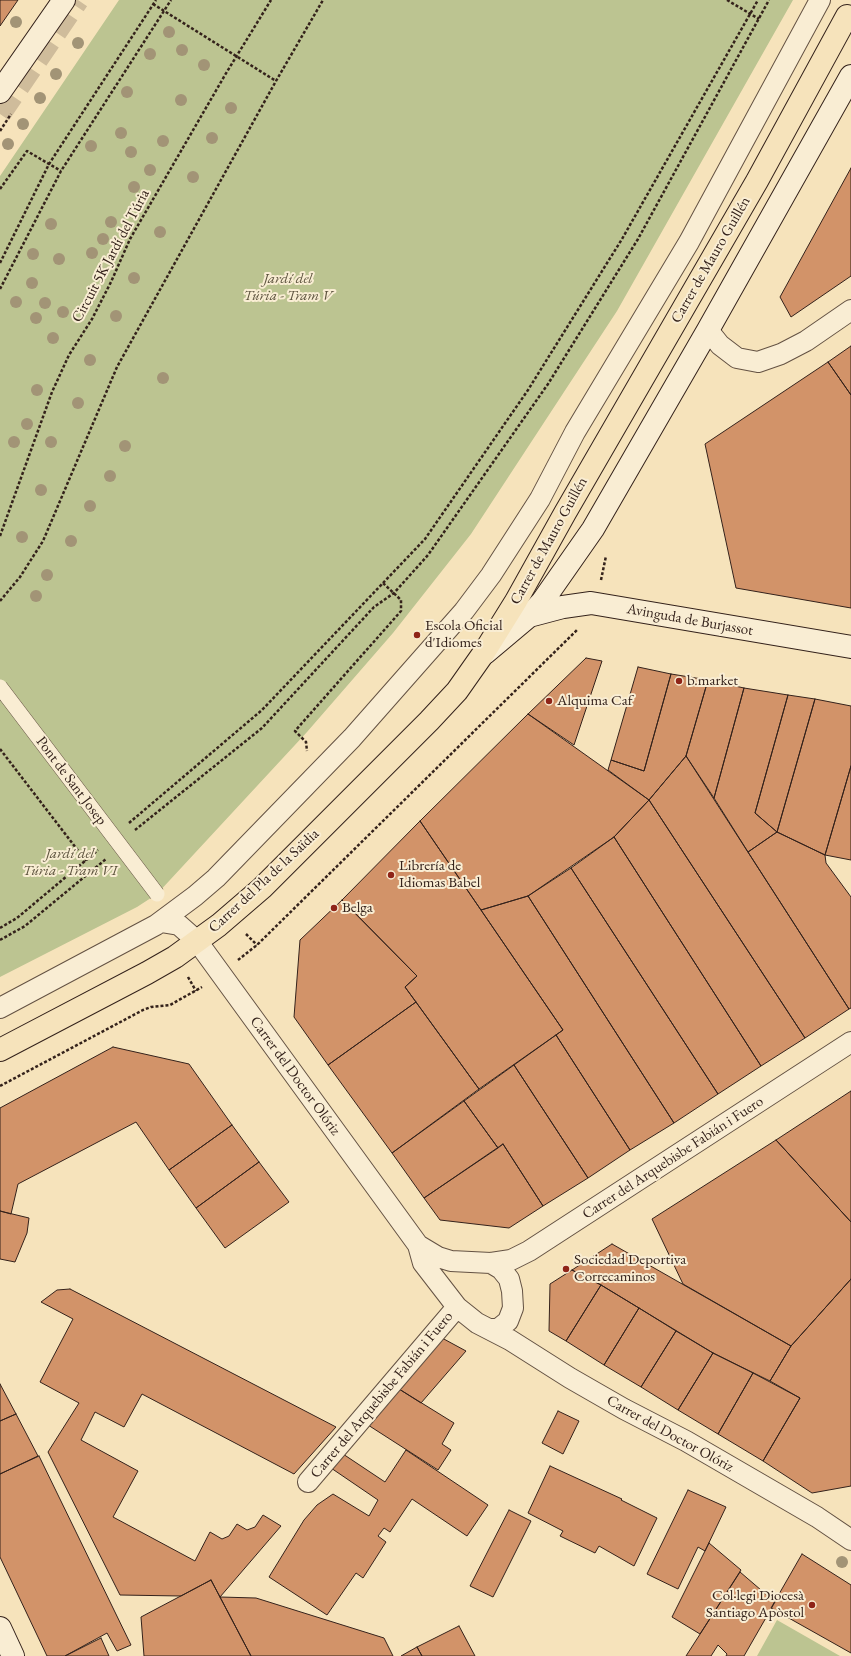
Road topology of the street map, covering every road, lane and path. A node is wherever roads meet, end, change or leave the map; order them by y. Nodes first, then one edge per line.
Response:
1 (64, 0) edge
2 (156, 0) edge
3 (171, 0) edge
4 (271, 0) edge
5 (323, 0) edge
6 (727, 0) edge
7 (758, 0) edge
8 (769, 0) edge
9 (820, 0) edge
10 (153, 4) junction
11 (164, 11) junction
12 (751, 14) junction
13 (847, 16) dead end
14 (759, 19) junction
15 (236, 56) junction
16 (851, 76) edge
17 (276, 82) junction
18 (0, 92) edge
19 (49, 164) junction
20 (61, 172) junction
21 (0, 189) edge
22 (0, 263) edge
23 (0, 289) edge
24 (851, 310) edge
25 (708, 330) junction
26 (0, 536) edge
27 (383, 583) junction
28 (394, 592) junction
29 (0, 601) edge
30 (529, 616) junction
31 (577, 630) dead end
32 (851, 647) edge
33 (484, 654) junction
34 (0, 687) edge
35 (306, 742) dead end
36 (0, 749) edge
37 (136, 816) dead end
38 (133, 833) dead end
39 (112, 854) dead end
40 (157, 894) dead end
41 (161, 922) junction
42 (0, 928) edge
43 (247, 934) dead end
44 (0, 940) edge
45 (197, 941) junction
46 (257, 945) junction
47 (237, 961) dead end
48 (190, 980) dead end
49 (205, 985) dead end
50 (196, 991) junction
51 (0, 1008) edge
52 (851, 1042) edge
53 (0, 1050) edge
54 (0, 1086) edge
55 (418, 1245) junction
56 (472, 1262) junction
57 (491, 1263) junction
58 (451, 1300) junction
59 (489, 1329) junction
60 (308, 1482) dead end
61 (851, 1540) edge
62 (0, 1628) edge
63 (13, 1656) edge

1 - 18 main road
2 - 10 path
3 - 11 path
4 - 15 path, Circuit 5K Jardí del Túria
5 - 17 path
6 - 12 path
7 - 12 path
8 - 14 path
9 - 41 street, Carrer de Mauro Guillén
10 - 11 path
10 - 19 path
11 - 15 path
11 - 20 path
12 - 14 path
12 - 27 path
13 - 33 main road, Carrer de Mauro Guillén
14 - 28 path
15 - 17 path
15 - 26 path, Circuit 5K Jardí del Túria
16 - 25 main road, Carrer de Mauro Guillén
17 - 29 path
19 - 20 path
19 - 21 path
19 - 22 path
20 - 23 path
24 - 25 street
25 - 30 main road, Carrer de Mauro Guillén
27 - 28 path
27 - 37 path
28 - 35 path
28 - 38 path
30 - 32 main road, Avinguda de Burjassot
30 - 33 main road, Carrer de Mauro Guillén
31 - 46 path
33 - 45 main road, Carrer del Pla de la Saïdia
34 - 40 street, Pont de Sant Josep, bridge
36 - 42 path
39 - 44 path
41 - 45 street, Carrer del Doctor Olóriz
41 - 51 street
43 - 46 path
45 - 53 main road, Carrer del Pla de la Saïdia
45 - 55 street, Carrer del Doctor Olóriz
46 - 47 path
48 - 50 path
49 - 50 path
50 - 54 path
52 - 57 street, Carrer del Arquebisbe Fabián i Fuero
55 - 56 street, Carrer del Doctor Olóriz
55 - 58 street, Carrer del Doctor Olóriz
56 - 57 street, Carrer del Doctor Olóriz
56 - 58 street
57 - 59 street
58 - 59 street, Carrer del Doctor Olóriz
58 - 60 street, Carrer del Arquebisbe Fabián i Fuero
59 - 61 street, Carrer del Doctor Olóriz
62 - 63 main road

